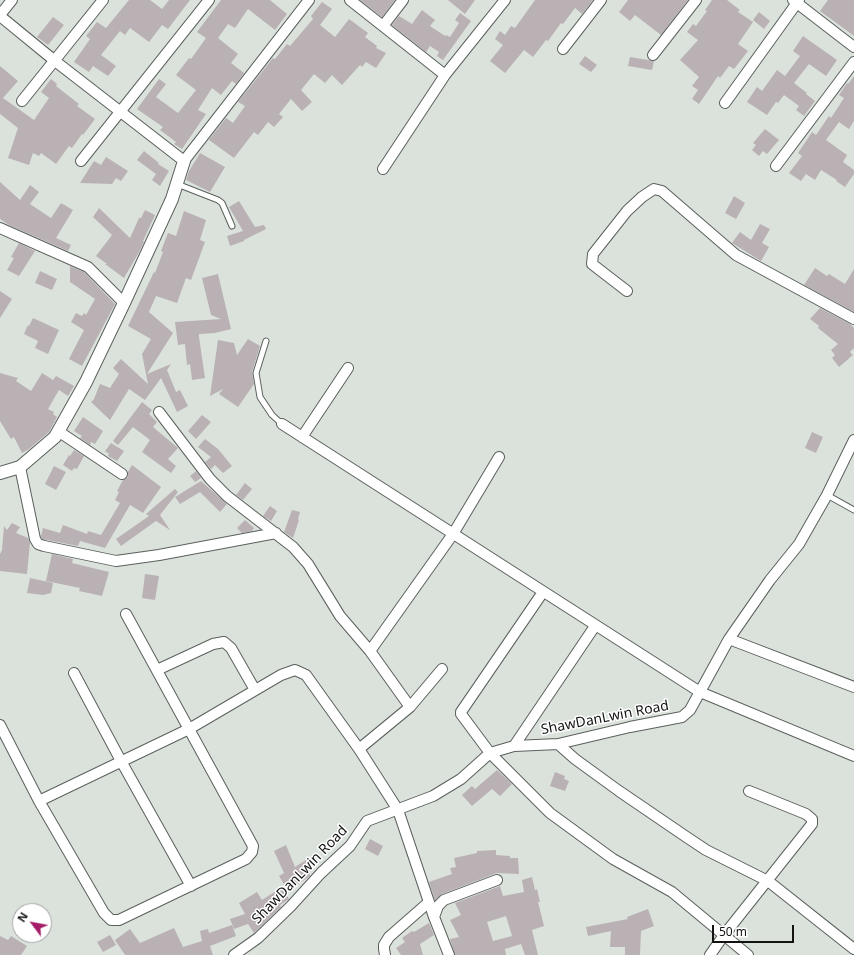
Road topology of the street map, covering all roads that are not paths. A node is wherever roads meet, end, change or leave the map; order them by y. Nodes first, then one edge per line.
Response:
1 (12, 0) edge
2 (103, 0) edge
3 (208, 0) edge
4 (309, 0) edge
5 (350, 0) edge
6 (403, 0) edge
7 (504, 0) edge
8 (601, 0) edge
9 (696, 0) edge
10 (796, 1) edge
11 (0, 16) edge
12 (383, 26) junction
13 (854, 47) edge
14 (562, 49) dead end
15 (653, 55) dead end
16 (55, 61) junction
17 (854, 62) edge
18 (445, 75) junction
19 (22, 101) dead end
20 (724, 103) dead end
21 (121, 111) junction
22 (81, 161) dead end
23 (184, 161) junction
24 (776, 166) dead end
25 (383, 169) dead end
26 (177, 184) junction
27 (232, 226) dead end
28 (0, 228) edge
29 (627, 291) dead end
30 (124, 303) junction
31 (854, 319) edge
32 (266, 341) dead end
33 (348, 368) dead end
34 (159, 412) dead end
35 (282, 424) joint
36 (58, 431) junction
37 (302, 437) junction
38 (854, 440) edge
39 (499, 457) dead end
40 (20, 467) junction
41 (0, 473) edge
42 (122, 474) dead end
43 (827, 495) junction
44 (854, 510) edge
45 (276, 533) junction
46 (453, 534) junction
47 (543, 592) junction
48 (126, 614) dead end
49 (595, 626) junction
50 (729, 639) junction
51 (370, 651) junction
52 (442, 668) dead end
53 (157, 670) junction
54 (74, 673) dead end
55 (854, 688) edge
56 (255, 690) junction
57 (700, 692) junction
58 (410, 707) junction
59 (0, 725) edge
60 (189, 729) junction
61 (558, 744) junction
62 (514, 746) junction
63 (359, 749) junction
64 (490, 753) junction
65 (854, 756) edge
66 (121, 761) junction
67 (749, 791) dead end
68 (39, 801) junction
69 (398, 810) junction
70 (497, 880) dead end
71 (768, 881) junction
72 (191, 886) junction
73 (429, 902) junction
74 (434, 917) junction
75 (724, 935) junction
76 (854, 949) edge
77 (234, 955) edge
78 (385, 955) edge
79 (449, 955) edge
80 (710, 955) edge
81 (748, 955) edge

1 - 11 street
2 - 16 street
3 - 21 street
4 - 23 street
5 - 12 street
6 - 12 street
7 - 18 street
8 - 14 street
9 - 15 street
10 - 13 street
10 - 20 street
11 - 16 street
12 - 18 street
16 - 19 street
16 - 21 street
17 - 24 street
18 - 25 street
21 - 22 street
21 - 23 street
23 - 26 street
26 - 27 lane
26 - 30 street
28 - 30 street
29 - 31 street
30 - 36 street
32 - 35 lane
33 - 37 street
34 - 45 street
35 - 37 street
36 - 40 street
36 - 42 street
37 - 46 street
38 - 43 street, ShawDanLwin Road
39 - 46 street
40 - 41 street
40 - 45 street
43 - 44 lane
43 - 50 street, ShawDanLwin Road
45 - 51 street
46 - 47 street
46 - 51 street
47 - 49 street
47 - 64 street
48 - 53 street
49 - 57 street
49 - 62 street
50 - 55 street
50 - 57 street, ShawDanLwin Road
51 - 58 street
52 - 58 street
53 - 56 street
53 - 60 street
54 - 66 street
56 - 60 street
56 - 63 street
57 - 61 street, ShawDanLwin Road
57 - 65 street
58 - 63 street
59 - 68 street
60 - 66 street
60 - 72 street
61 - 62 street, ShawDanLwin Road
61 - 71 street
62 - 64 street, ShawDanLwin Road
63 - 69 street
64 - 69 street, ShawDanLwin Road
64 - 75 street
66 - 68 street
66 - 72 street
67 - 71 street
68 - 72 street
69 - 73 street
69 - 77 street, ShawDanLwin Road
70 - 74 street
71 - 75 street
71 - 76 street
73 - 74 street
73 - 78 street
74 - 79 street
75 - 80 street
75 - 81 street

